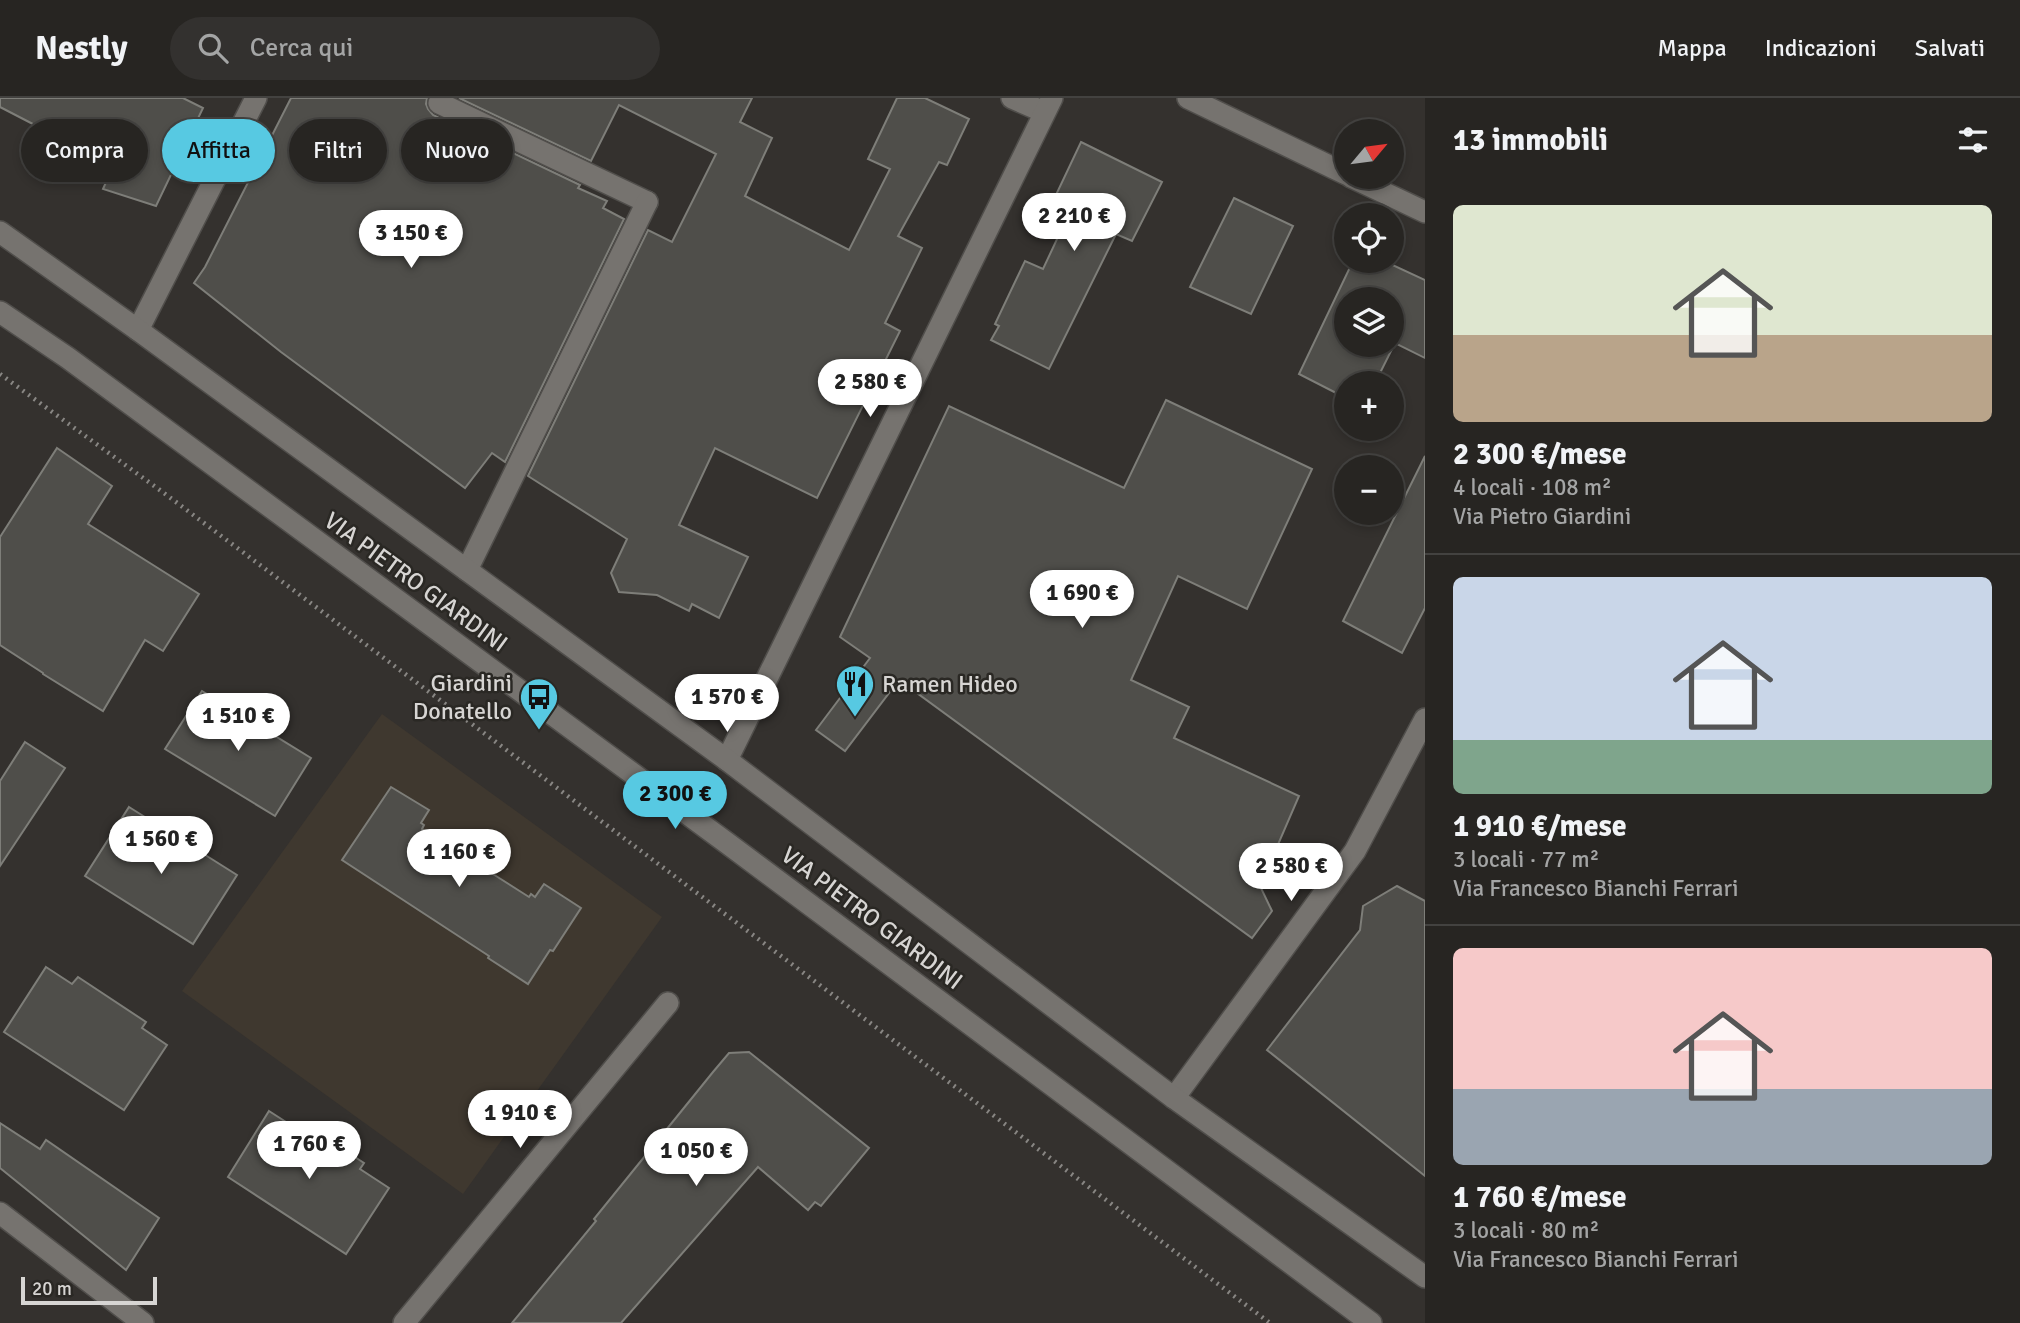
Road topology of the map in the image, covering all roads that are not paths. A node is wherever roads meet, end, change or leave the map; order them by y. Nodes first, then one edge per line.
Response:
1 (256, 98) edge
2 (442, 98) edge
3 (1012, 98) edge
4 (1188, 98) edge
5 (1048, 105) edge
6 (1334, 168) edge
7 (1376, 189) edge
8 (1425, 212) edge
9 (0, 232) edge
10 (0, 312) edge
11 (138, 330) junction
12 (467, 570) junction
13 (1425, 719) edge
14 (727, 760) junction
15 (668, 1003) dead end
16 (1174, 1098) junction
17 (0, 1213) edge
18 (1425, 1277) edge
19 (144, 1323) edge
20 (404, 1323) edge
21 (1371, 1323) edge

1 - 11 street
2 - 12 street, VIA PIETRO GIARDINI
3 - 5 street
4 - 6 street
5 - 14 street
7 - 8 street
9 - 11 street, VIA PIETRO GIARDINI
10 - 21 street, VIA PIETRO GIARDINI
11 - 12 street, VIA PIETRO GIARDINI
12 - 14 street, VIA PIETRO GIARDINI
13 - 16 street
14 - 16 street, VIA PIETRO GIARDINI
15 - 20 street
16 - 18 street, VIA PIETRO GIARDINI
17 - 19 street

